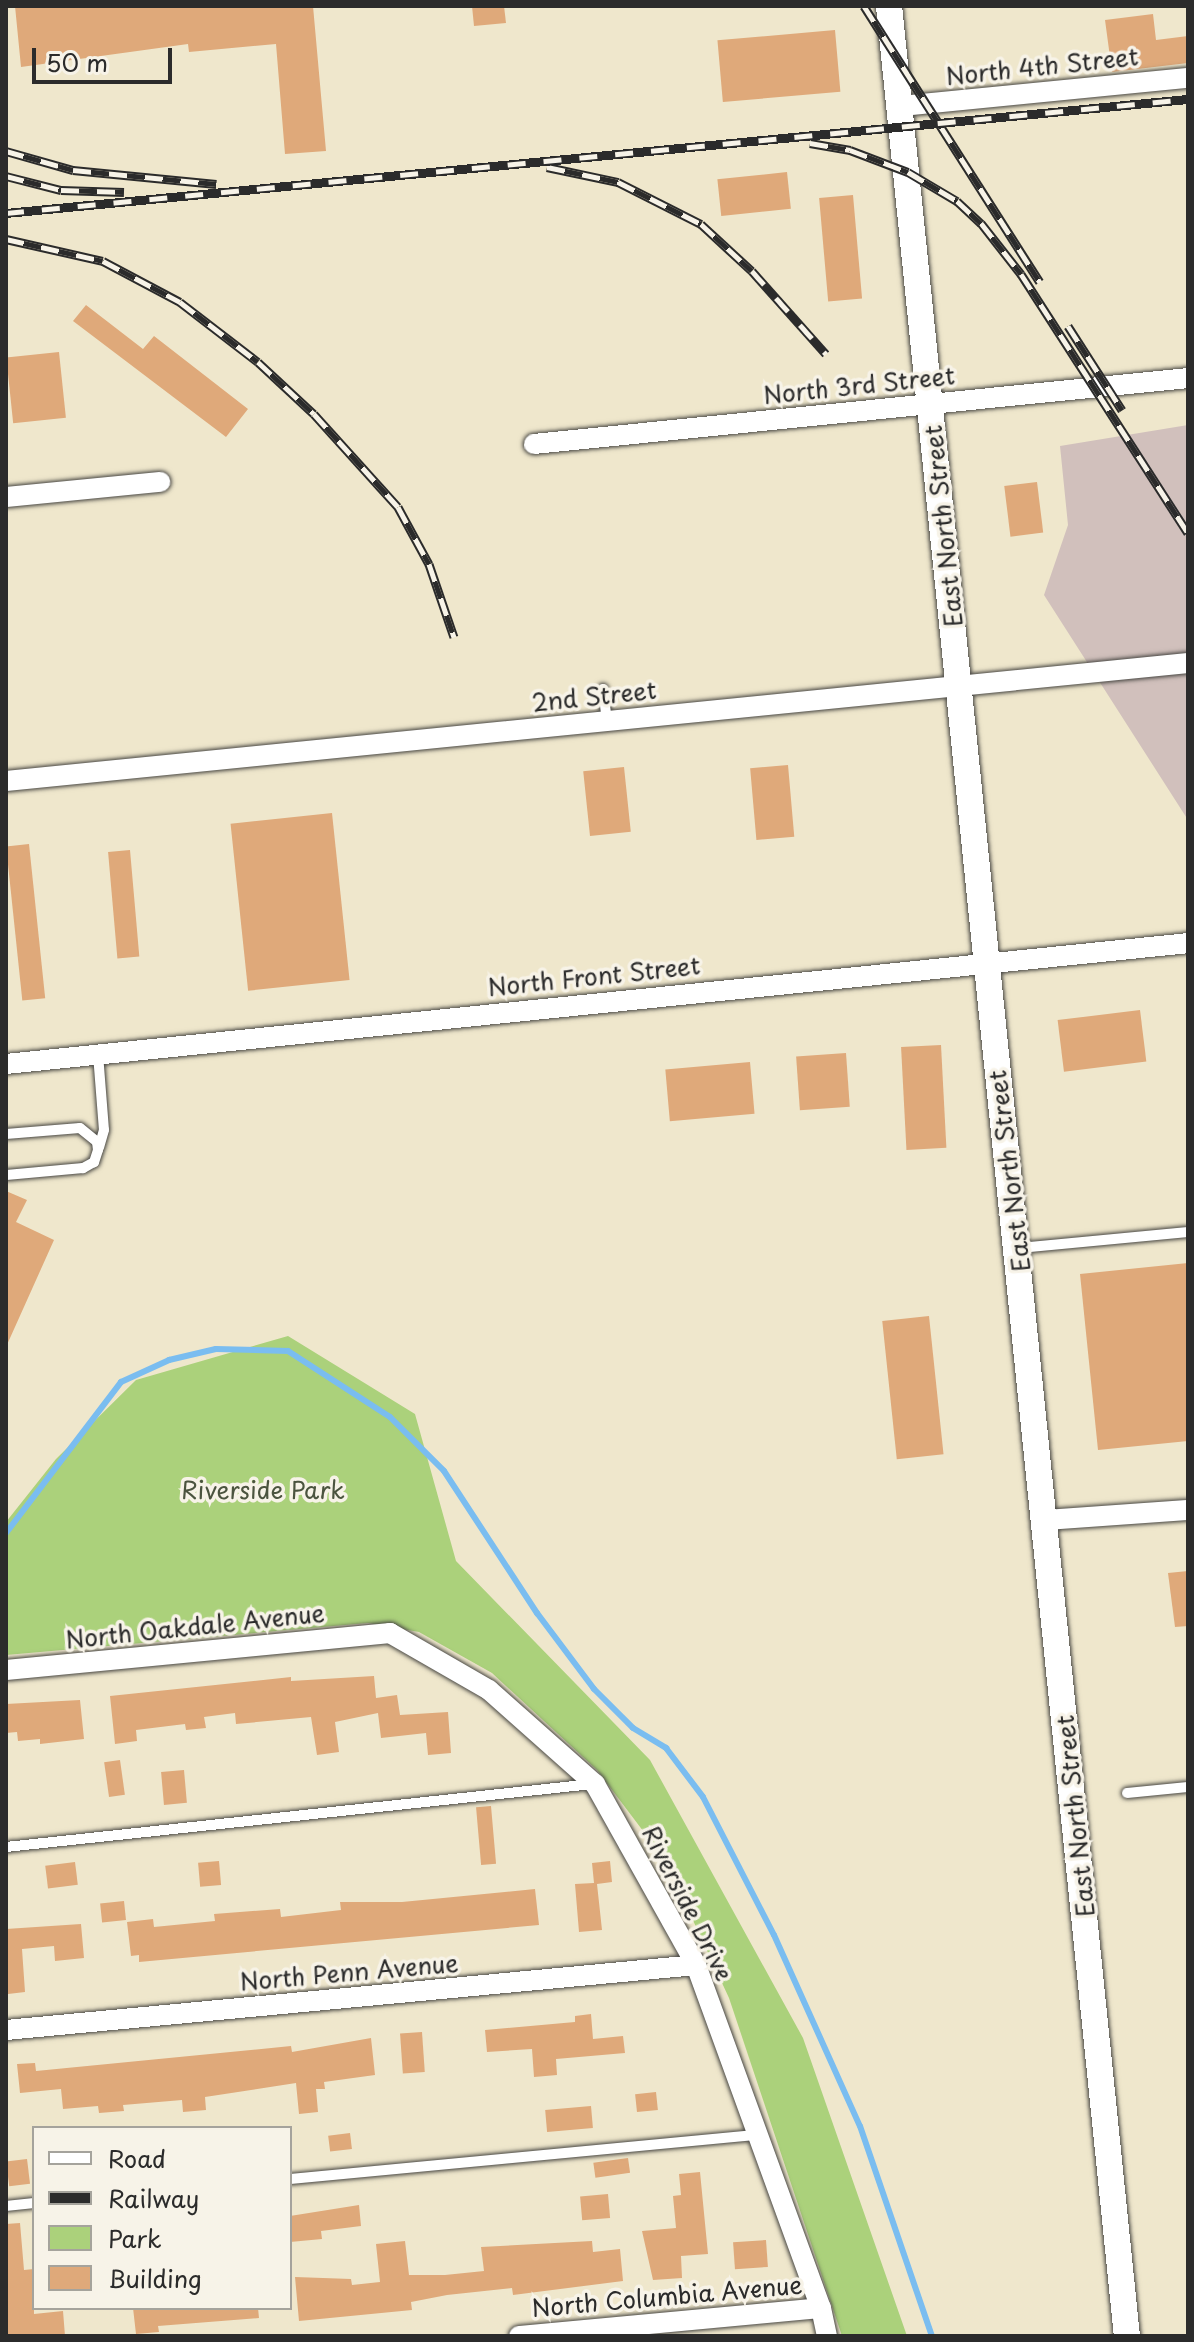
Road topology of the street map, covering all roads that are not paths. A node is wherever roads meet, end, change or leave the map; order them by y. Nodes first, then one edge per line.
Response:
1 (889, 6) edge
2 (1188, 78) edge
3 (901, 106) junction
4 (1188, 378) edge
5 (931, 404) junction
6 (534, 444) dead end
7 (160, 482) dead end
8 (6, 497) edge
9 (1188, 663) edge
10 (959, 685) junction
11 (603, 689) dead end
12 (607, 721) junction
13 (6, 781) edge
14 (1188, 943) edge
15 (984, 962) junction
16 (98, 1054) junction
17 (6, 1064) edge
18 (6, 1134) edge
19 (98, 1150) junction
20 (6, 1175) edge
21 (1188, 1232) edge
22 (1018, 1248) junction
23 (1188, 1510) edge
24 (1045, 1520) junction
25 (390, 1633) joint
26 (6, 1670) edge
27 (595, 1784) junction
28 (1188, 1787) edge
29 (1127, 1793) dead end
30 (6, 1847) edge
31 (696, 1965) junction
32 (6, 2030) edge
33 (758, 2135) junction
34 (292, 2179) edge
35 (32, 2203) edge
36 (6, 2206) edge
37 (821, 2308) junction
38 (519, 2336) edge
39 (827, 2336) edge
40 (1127, 2336) edge

1 - 3 street, East North Street
2 - 3 street, North 4th Street
3 - 5 street, East North Street
4 - 5 street, North 3rd Street
5 - 6 street, North 3rd Street
5 - 10 street, East North Street
7 - 8 street
9 - 10 street, 2nd Street
10 - 12 street, 2nd Street
10 - 15 street, East North Street
11 - 12 lane
12 - 13 street, 2nd Street
14 - 15 street, North Front Street
15 - 16 street, North Front Street
15 - 22 street, East North Street
16 - 17 street, North Front Street
16 - 19 lane
18 - 19 lane
19 - 20 lane
21 - 22 lane
22 - 24 street, East North Street
23 - 24 street
24 - 40 street, East North Street
25 - 26 street, North Oakdale Avenue
25 - 27 street, Riverside Drive
27 - 30 lane
27 - 31 street, Riverside Drive
28 - 29 lane
31 - 32 street, North Penn Avenue
31 - 33 street, Riverside Drive
33 - 34 lane
33 - 37 street, Riverside Drive
35 - 36 lane
37 - 38 street, North Columbia Avenue
37 - 39 street, Riverside Drive

